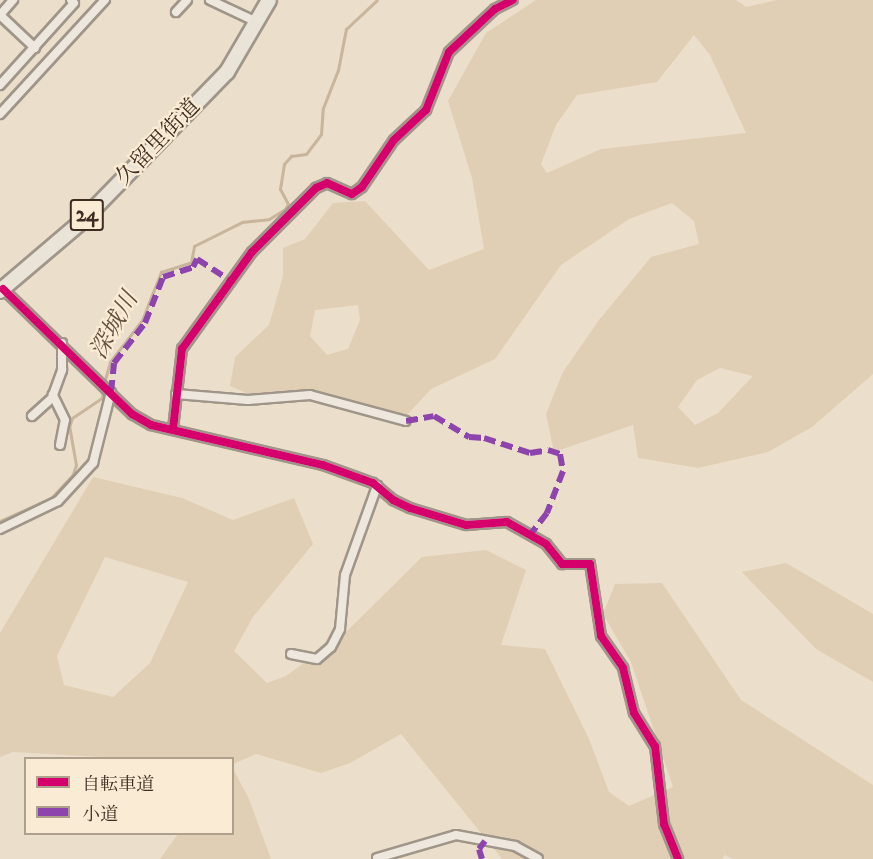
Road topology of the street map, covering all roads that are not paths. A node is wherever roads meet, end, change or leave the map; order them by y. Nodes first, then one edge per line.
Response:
1 (13, 0) edge
2 (71, 0) edge
3 (104, 0) edge
4 (187, 0) edge
5 (210, 0) edge
6 (269, 0) edge
7 (513, 0) edge
8 (176, 12) dead end
9 (0, 15) edge
10 (257, 22) junction
11 (35, 48) junction
12 (0, 85) edge
13 (0, 114) edge
14 (2, 290) edge
15 (62, 343) junction
16 (111, 392) junction
17 (176, 394) junction
18 (53, 397) junction
19 (32, 416) dead end
20 (406, 421) dead end
21 (173, 429) junction
22 (60, 445) dead end
23 (377, 486) junction
24 (0, 529) edge
25 (291, 654) dead end
26 (377, 858) edge
27 (538, 859) edge
28 (678, 859) edge

1 - 9 street
2 - 11 street
3 - 13 street
4 - 8 street
5 - 10 street
6 - 10 main road, 久留里街道 / 24
7 - 17 street
9 - 11 street
10 - 14 main road, 久留里街道 / 24
11 - 12 street
14 - 15 street
15 - 16 street
15 - 18 street
16 - 21 street
16 - 24 street
17 - 20 street
17 - 21 street
18 - 19 street
18 - 22 street
21 - 23 street
23 - 25 street
23 - 28 street
26 - 27 street

